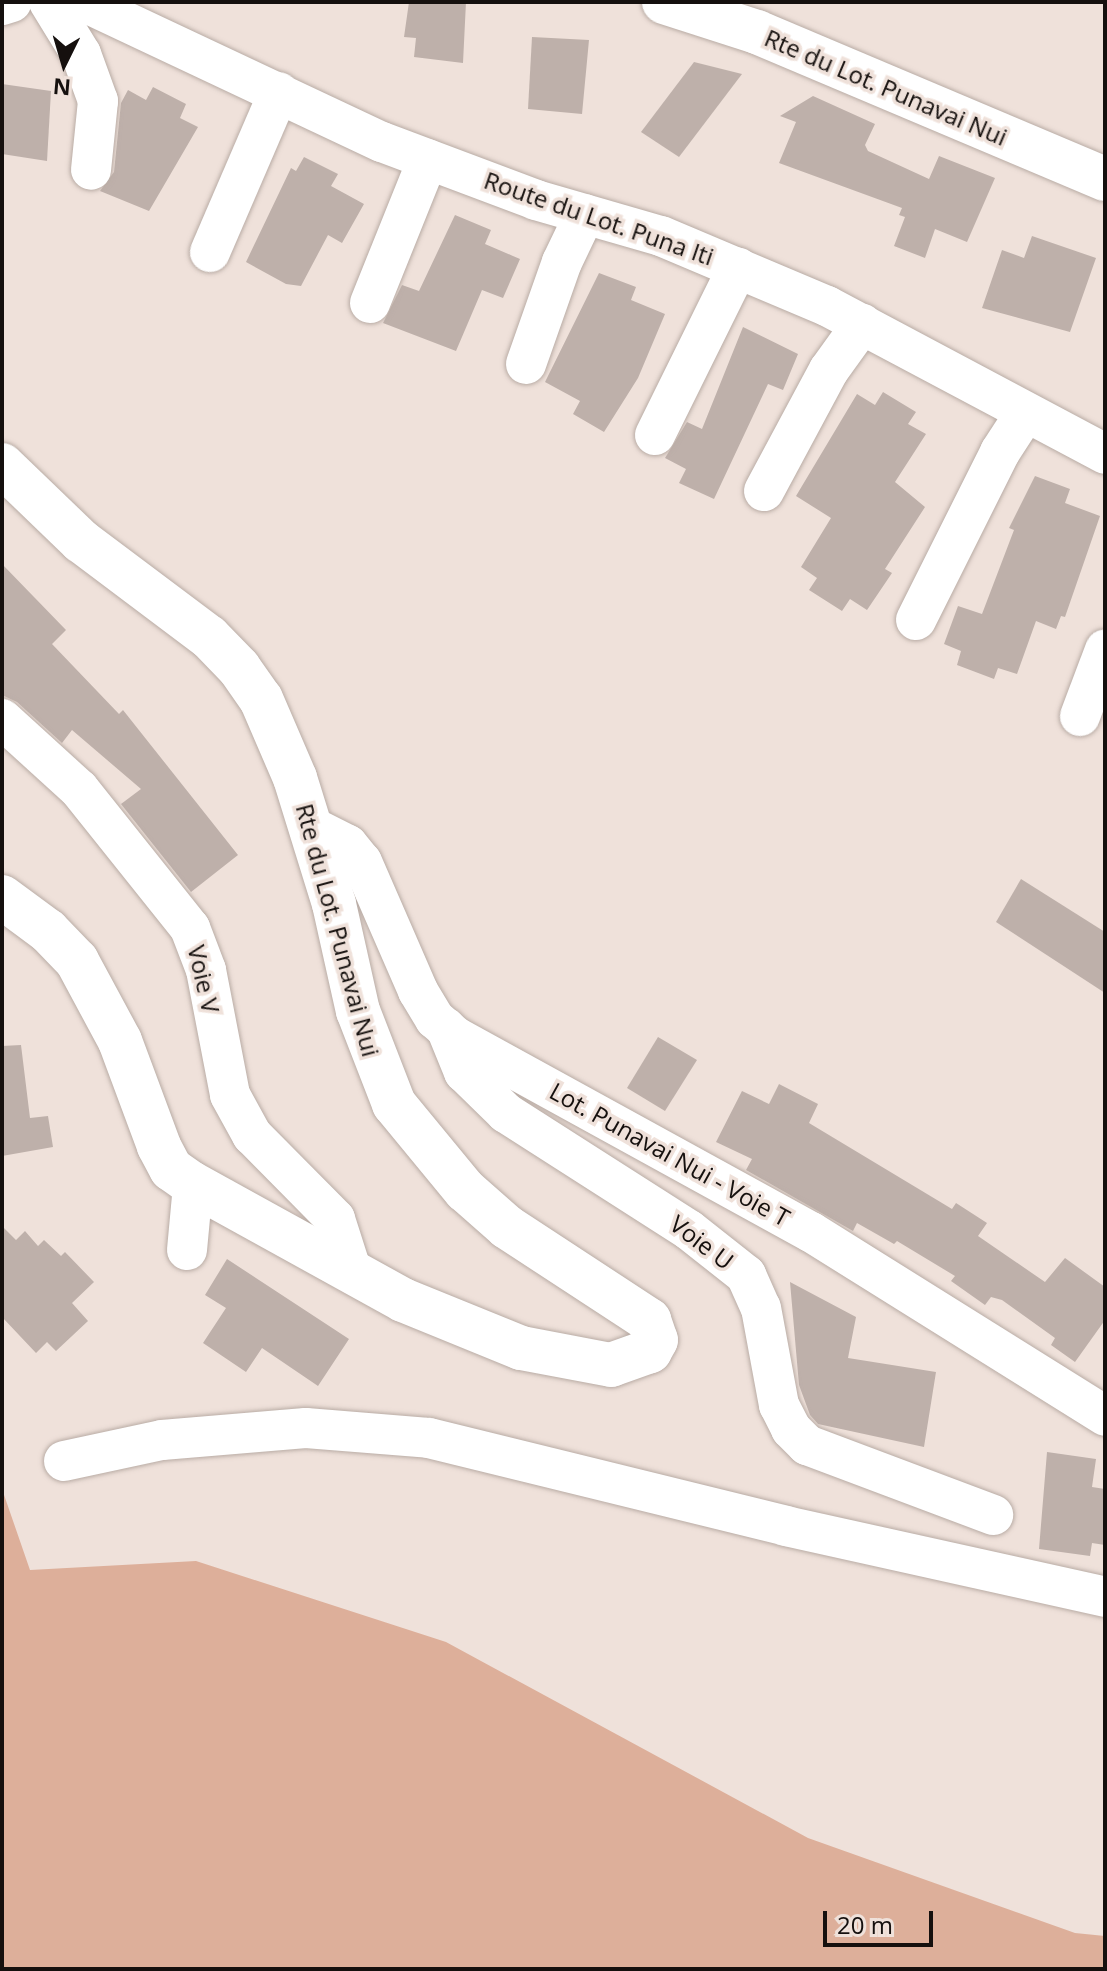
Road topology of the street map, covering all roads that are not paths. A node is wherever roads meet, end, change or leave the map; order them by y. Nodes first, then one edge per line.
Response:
1 (12, 2) edge
2 (49, 2) edge
3 (84, 2) edge
4 (664, 2) edge
5 (2, 5) edge
6 (279, 92) junction
7 (428, 159) junction
8 (91, 170) dead end
9 (1105, 179) edge
10 (585, 214) junction
11 (210, 252) dead end
12 (738, 267) junction
13 (370, 303) dead end
14 (862, 324) junction
15 (526, 364) dead end
16 (1024, 415) junction
17 (655, 435) dead end
18 (1105, 454) edge
19 (2, 465) edge
20 (764, 491) dead end
21 (916, 620) dead end
22 (1105, 650) edge
23 (1080, 716) dead end
24 (2, 719) edge
25 (312, 827) junction
26 (2, 897) edge
27 (446, 1028) junction
28 (193, 1185) junction
29 (187, 1250) dead end
30 (351, 1269) junction
31 (1105, 1416) edge
32 (64, 1461) dead end
33 (918, 1489) junction
34 (993, 1515) dead end
35 (875, 1545) junction
36 (1105, 1597) edge

1 - 5 street
2 - 8 street
3 - 6 street, Route du Lot. Puna Iti
4 - 9 main road, Rte du Lot. Punavai Nui
6 - 7 street, Route du Lot. Puna Iti
6 - 11 street
7 - 10 street, Route du Lot. Puna Iti
7 - 13 street
10 - 12 street, Route du Lot. Puna Iti
10 - 15 street
12 - 14 street, Route du Lot. Puna Iti
12 - 17 street
14 - 16 street, Route du Lot. Puna Iti
14 - 20 street
16 - 18 street, Route du Lot. Puna Iti
16 - 21 street
19 - 25 main road, Rte du Lot. Punavai Nui
22 - 23 street
24 - 30 street, Voie V
25 - 27 street, Lot. Punavai Nui - Voie T
25 - 30 main road, Rte du Lot. Punavai Nui
26 - 28 main road, Rte du Lot. Punavai Nui
27 - 31 street, Lot. Punavai Nui - Voie T
27 - 33 street, Voie U
28 - 29 street
28 - 30 main road, Rte du Lot. Punavai Nui
32 - 35 street
33 - 34 street, Voie U
33 - 35 street
35 - 36 street

